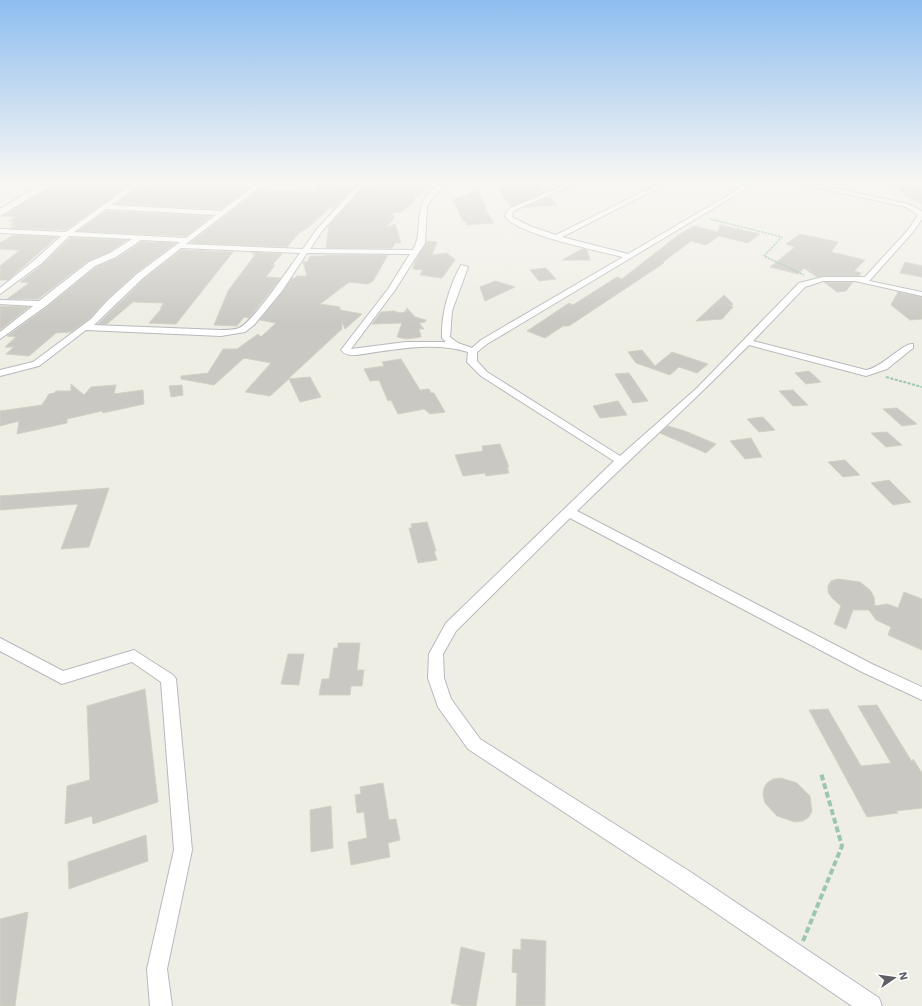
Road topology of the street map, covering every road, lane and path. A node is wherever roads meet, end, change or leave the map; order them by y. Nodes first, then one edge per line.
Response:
1 (73, 230) edge
2 (200, 230) edge
3 (319, 230) edge
4 (422, 230) edge
5 (533, 230) edge
6 (573, 230) edge
7 (673, 230) edge
8 (753, 230) edge
9 (912, 230) edge
10 (0, 231) edge
11 (66, 235) junction
12 (140, 238) junction
13 (557, 238) junction
14 (186, 240) junction
15 (179, 246) junction
16 (304, 251) junction
17 (414, 252) junction
18 (629, 256) junction
19 (464, 267) dead end
20 (852, 280) junction
21 (813, 281) junction
22 (0, 292) edge
23 (922, 294) edge
24 (0, 302) edge
25 (43, 304) junction
26 (84, 327) junction
27 (0, 336) edge
28 (748, 342) junction
29 (455, 345) junction
30 (910, 346) dead end
31 (473, 351) junction
32 (0, 373) edge
33 (872, 373) junction
34 (922, 387) edge
35 (621, 461) junction
36 (569, 512) junction
37 (0, 644) edge
38 (922, 694) edge
39 (821, 773) dead end
40 (797, 956) junction
41 (161, 1006) edge
42 (871, 1006) edge

1 - 11 street
2 - 14 street
3 - 16 street
4 - 17 street
5 - 13 street
6 - 13 street
7 - 18 street
8 - 21 path
9 - 20 street
10 - 11 street
11 - 12 street
11 - 22 street
12 - 14 street
12 - 25 street
13 - 18 street
14 - 15 street
15 - 16 street
15 - 26 street
16 - 17 street
16 - 26 street
17 - 29 street
18 - 31 street
19 - 29 street
20 - 21 street
20 - 23 street
21 - 28 street
24 - 25 street
25 - 27 street
26 - 32 street
28 - 33 street
28 - 35 street
29 - 31 street
30 - 33 street
31 - 35 street
33 - 34 path
35 - 36 street
36 - 38 street
36 - 40 street
37 - 41 street
39 - 40 path
40 - 42 street

